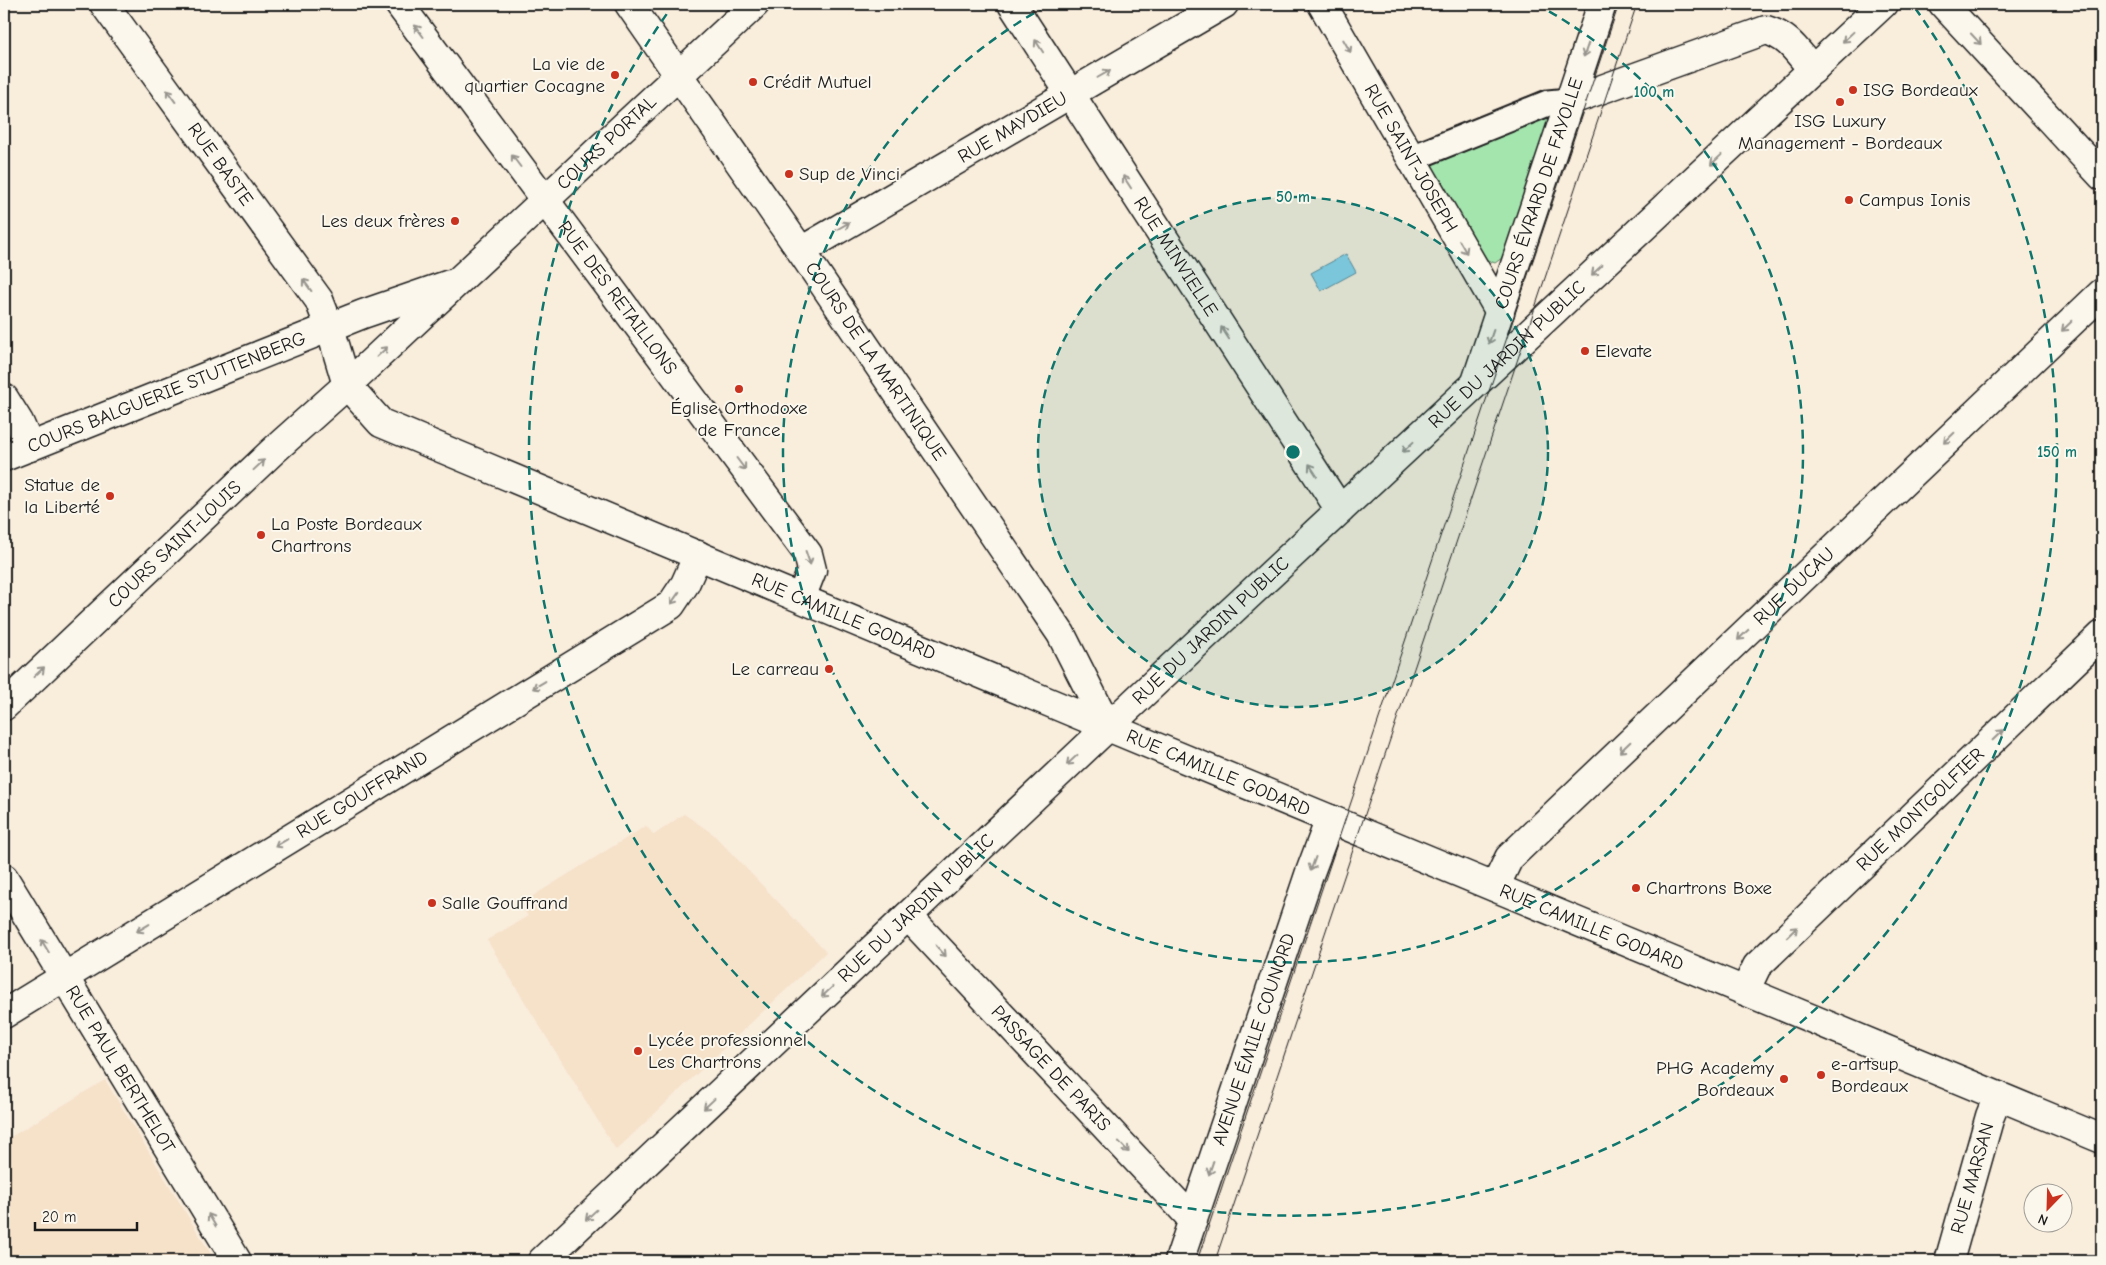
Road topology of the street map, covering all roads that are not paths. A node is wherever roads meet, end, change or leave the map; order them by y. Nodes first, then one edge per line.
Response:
1 (104, 4) edge
2 (399, 4) edge
3 (629, 4) edge
4 (755, 4) edge
5 (1012, 4) edge
6 (1224, 4) edge
7 (1322, 4) edge
8 (1602, 4) edge
9 (1883, 4) edge
10 (1943, 4) edge
11 (1813, 70) junction
12 (678, 76) junction
13 (1070, 94) junction
14 (1569, 101) junction
15 (1412, 158) junction
16 (2102, 176) edge
17 (546, 200) junction
18 (801, 251) junction
19 (458, 281) junction
20 (2102, 293) edge
21 (1500, 312) junction
22 (330, 328) junction
23 (1476, 384) junction
24 (347, 385) junction
25 (4, 398) edge
26 (30, 447) junction
27 (4, 457) edge
28 (1340, 510) junction
29 (698, 555) junction
30 (801, 598) junction
31 (2102, 635) edge
32 (4, 706) edge
33 (1108, 727) junction
34 (1330, 819) junction
35 (4, 878) edge
36 (1495, 887) junction
37 (908, 916) junction
38 (64, 976) junction
39 (1745, 991) junction
40 (4, 1014) edge
41 (1998, 1096) junction
42 (2102, 1139) edge
43 (1193, 1220) junction
44 (233, 1260) edge
45 (542, 1261) edge
46 (1179, 1261) edge
47 (1949, 1261) edge

22 -> 1 street, RUE BASTE
17 -> 2 street, RUE DES RETAILLONS
3 - 12 street, COURS DE LA MARTINIQUE
4 - 12 street, COURS PORTAL
13 -> 5 street, RUE MINVIELLE
13 -> 6 street, RUE MAYDIEU
7 -> 15 street, RUE SAINT-JOSEPH
8 -> 14 street, COURS ÉVRARD DE FAYOLLE
9 -> 11 street, RUE DU JARDIN PUBLIC
10 -> 16 street
11 - 14 street
11 -> 23 street, RUE DU JARDIN PUBLIC
12 - 17 street, COURS PORTAL
12 - 18 street, COURS DE LA MARTINIQUE
18 -> 13 street, RUE MAYDIEU
28 -> 13 street, RUE MINVIELLE
14 - 15 street
14 - 21 street, COURS ÉVRARD DE FAYOLLE
15 -> 21 street, RUE SAINT-JOSEPH
17 - 19 street, COURS PORTAL
17 -> 30 street, RUE DES RETAILLONS
18 - 33 street, COURS DE LA MARTINIQUE
19 - 22 street, COURS PORTAL
24 -> 19 street, COURS PORTAL
20 -> 36 street, RUE DUCAU
21 -> 23 street, COURS ÉVRARD DE FAYOLLE
22 - 24 street, RUE BASTE
22 - 26 street, COURS BALGUERIE STUTTENBERG
23 -> 28 street, RUE DU JARDIN PUBLIC
24 - 29 street, RUE CAMILLE GODARD
32 -> 24 street, COURS SAINT-LOUIS
25 - 26 street
26 - 27 street, COURS BALGUERIE STUTTENBERG
28 - 33 street, RUE DU JARDIN PUBLIC
29 - 30 street, RUE CAMILLE GODARD
29 -> 38 street, RUE GOUFFRAND
30 - 33 street, RUE CAMILLE GODARD
39 -> 31 street, RUE MONTGOLFIER
33 - 34 street, RUE CAMILLE GODARD
33 -> 37 street, RUE DU JARDIN PUBLIC
34 - 36 street, RUE CAMILLE GODARD
34 -> 43 street, AVENUE ÉMILE COUNORD
38 -> 35 street, RUE PAUL BERTHELOT
36 - 39 street, RUE CAMILLE GODARD
37 -> 43 street, PASSAGE DE PARIS
37 -> 45 street, RUE DU JARDIN PUBLIC
38 - 40 street, RUE GOUFFRAND
44 -> 38 street, RUE PAUL BERTHELOT
39 - 41 street, RUE CAMILLE GODARD
41 - 42 street, RUE CAMILLE GODARD
41 - 47 street, RUE MARSAN
43 - 46 street, AVENUE ÉMILE COUNORD

